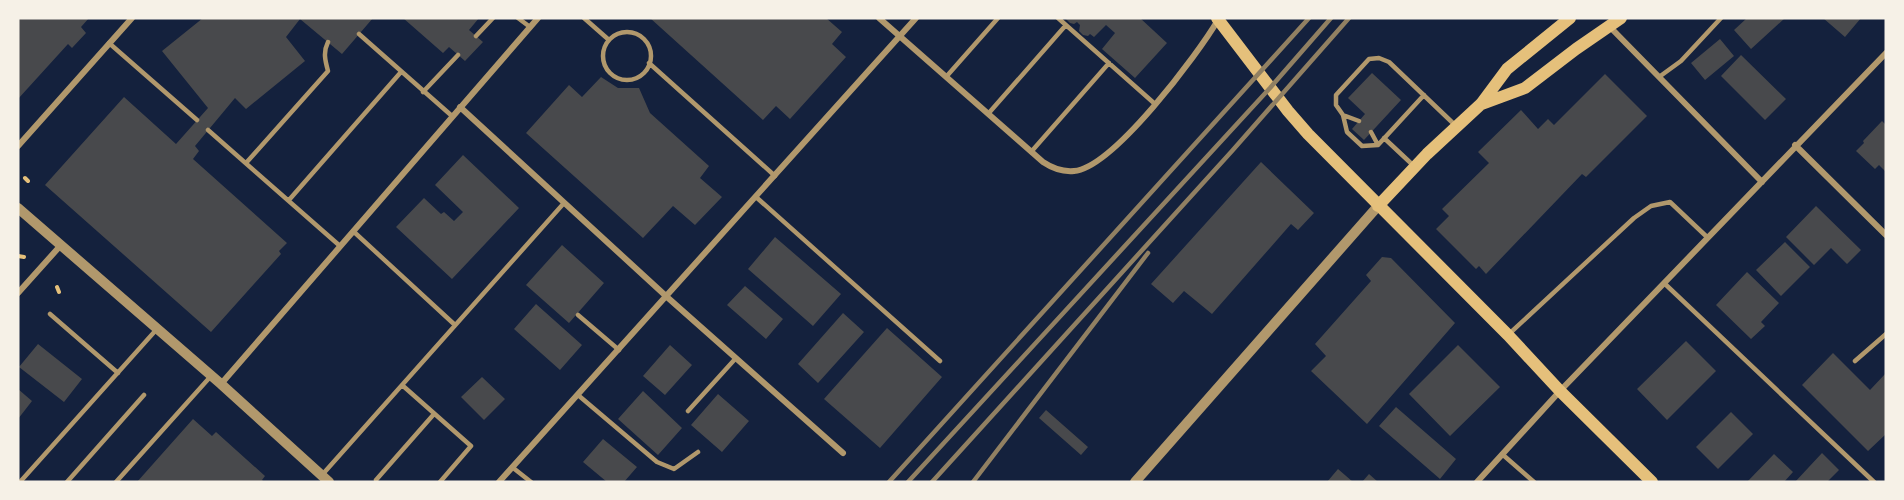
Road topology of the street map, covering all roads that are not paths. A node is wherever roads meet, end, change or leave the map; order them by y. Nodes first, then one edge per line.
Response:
1 (132, 18) edge
2 (493, 18) edge
3 (518, 18) edge
4 (538, 18) edge
5 (584, 18) edge
6 (879, 18) edge
7 (916, 18) edge
8 (998, 18) edge
9 (1058, 18) edge
10 (1218, 18) edge
11 (1570, 18) edge
12 (1621, 18) edge
13 (1721, 18) edge
14 (1066, 25) junction
15 (1610, 26) junction
16 (530, 27) junction
17 (359, 34) dead end
18 (476, 36) dead end
19 (900, 36) junction
20 (609, 40) junction
21 (328, 42) dead end
22 (109, 43) junction
23 (1886, 53) edge
24 (458, 55) dead end
25 (649, 63) junction
26 (1109, 63) junction
27 (401, 72) junction
28 (946, 77) junction
29 (1659, 77) junction
30 (423, 92) junction
31 (1424, 95) junction
32 (1155, 104) junction
33 (1481, 104) junction
34 (460, 107) junction
35 (988, 114) junction
36 (1343, 115) junction
37 (452, 116) junction
38 (197, 120) dead end
39 (1359, 121) dead end
40 (1456, 126) junction
41 (208, 130) dead end
42 (1371, 132) dead end
43 (1384, 138) junction
44 (1378, 145) junction
45 (1795, 145) junction
46 (18, 146) edge
47 (1031, 152) junction
48 (246, 163) junction
49 (1415, 167) junction
50 (775, 176) junction
51 (1762, 182) junction
52 (756, 197) junction
53 (289, 200) junction
54 (564, 203) junction
55 (1378, 206) junction
56 (18, 208) edge
57 (352, 231) junction
58 (1886, 235) edge
59 (1707, 237) junction
60 (61, 245) junction
61 (340, 246) junction
62 (1664, 283) junction
63 (18, 293) edge
64 (667, 297) junction
65 (50, 314) dead end
66 (578, 315) dead end
67 (455, 325) junction
68 (157, 328) junction
69 (1886, 334) edge
70 (1508, 335) junction
71 (619, 350) junction
72 (736, 358) junction
73 (940, 361) dead end
74 (1854, 361) dead end
75 (118, 373) junction
76 (211, 376) junction
77 (221, 384) junction
78 (402, 385) junction
79 (1560, 391) junction
80 (144, 395) dead end
81 (578, 395) junction
82 (688, 411) dead end
83 (434, 414) junction
84 (698, 452) dead end
85 (843, 453) dead end
86 (1503, 454) junction
87 (512, 467) junction
88 (326, 480) edge
89 (376, 480) dead end
90 (20, 482) edge
91 (67, 482) edge
92 (116, 482) edge
93 (440, 482) edge
94 (498, 482) edge
95 (531, 482) edge
96 (1135, 482) edge
97 (1477, 482) edge
98 (1534, 482) edge
99 (1652, 482) edge
100 (1874, 482) edge

1 - 22 street
2 - 18 lane
3 - 16 lane
4 - 16 street
5 - 20 lane
6 - 19 street
7 - 19 street
8 - 28 lane
9 - 14 lane
10 - 32 street
10 - 55 main road
11 - 33 main road
12 - 15 main road
13 - 29 lane
14 - 26 lane
14 - 35 lane
15 - 29 street
15 - 33 main road
16 - 34 street
17 - 27 lane
19 - 28 street
19 - 50 street
20 - 25 lane
20 - 25 lane
21 - 48 lane
22 - 38 lane
22 - 46 street
23 - 45 street
24 - 30 lane
25 - 50 lane
26 - 32 lane
26 - 47 lane
27 - 30 lane
27 - 53 lane
28 - 35 street
29 - 51 street
30 - 37 lane
31 - 36 lane
31 - 40 lane
31 - 43 lane
32 - 47 street
33 - 40 main road
34 - 37 street
34 - 54 street
35 - 47 street
36 - 39 lane
36 - 44 lane
37 - 57 street
40 - 49 main road
41 - 48 lane
42 - 44 lane
43 - 44 lane
43 - 49 lane
45 - 51 street
45 - 58 street
48 - 53 lane
49 - 55 main road
50 - 52 street
51 - 59 street
52 - 64 street
52 - 73 lane
53 - 61 lane
54 - 64 street
54 - 67 lane
55 - 70 main road
55 - 96 street
56 - 60 street
57 - 61 street
57 - 67 lane
59 - 62 street
59 - 70 lane
60 - 63 street
60 - 68 street
61 - 77 street
62 - 79 street
62 - 100 lane
64 - 71 street
64 - 72 street
65 - 75 lane
66 - 71 lane
67 - 78 lane
68 - 75 lane
68 - 76 street
69 - 74 lane
70 - 79 main road
71 - 81 street
72 - 82 lane
72 - 85 street
75 - 90 lane
76 - 77 street
76 - 92 lane
77 - 88 street
78 - 83 lane
78 - 88 lane
79 - 86 street
79 - 99 main road
80 - 91 lane
81 - 84 lane
81 - 87 street
83 - 89 lane
83 - 93 lane
86 - 97 street
86 - 98 lane
87 - 94 street
87 - 95 lane

